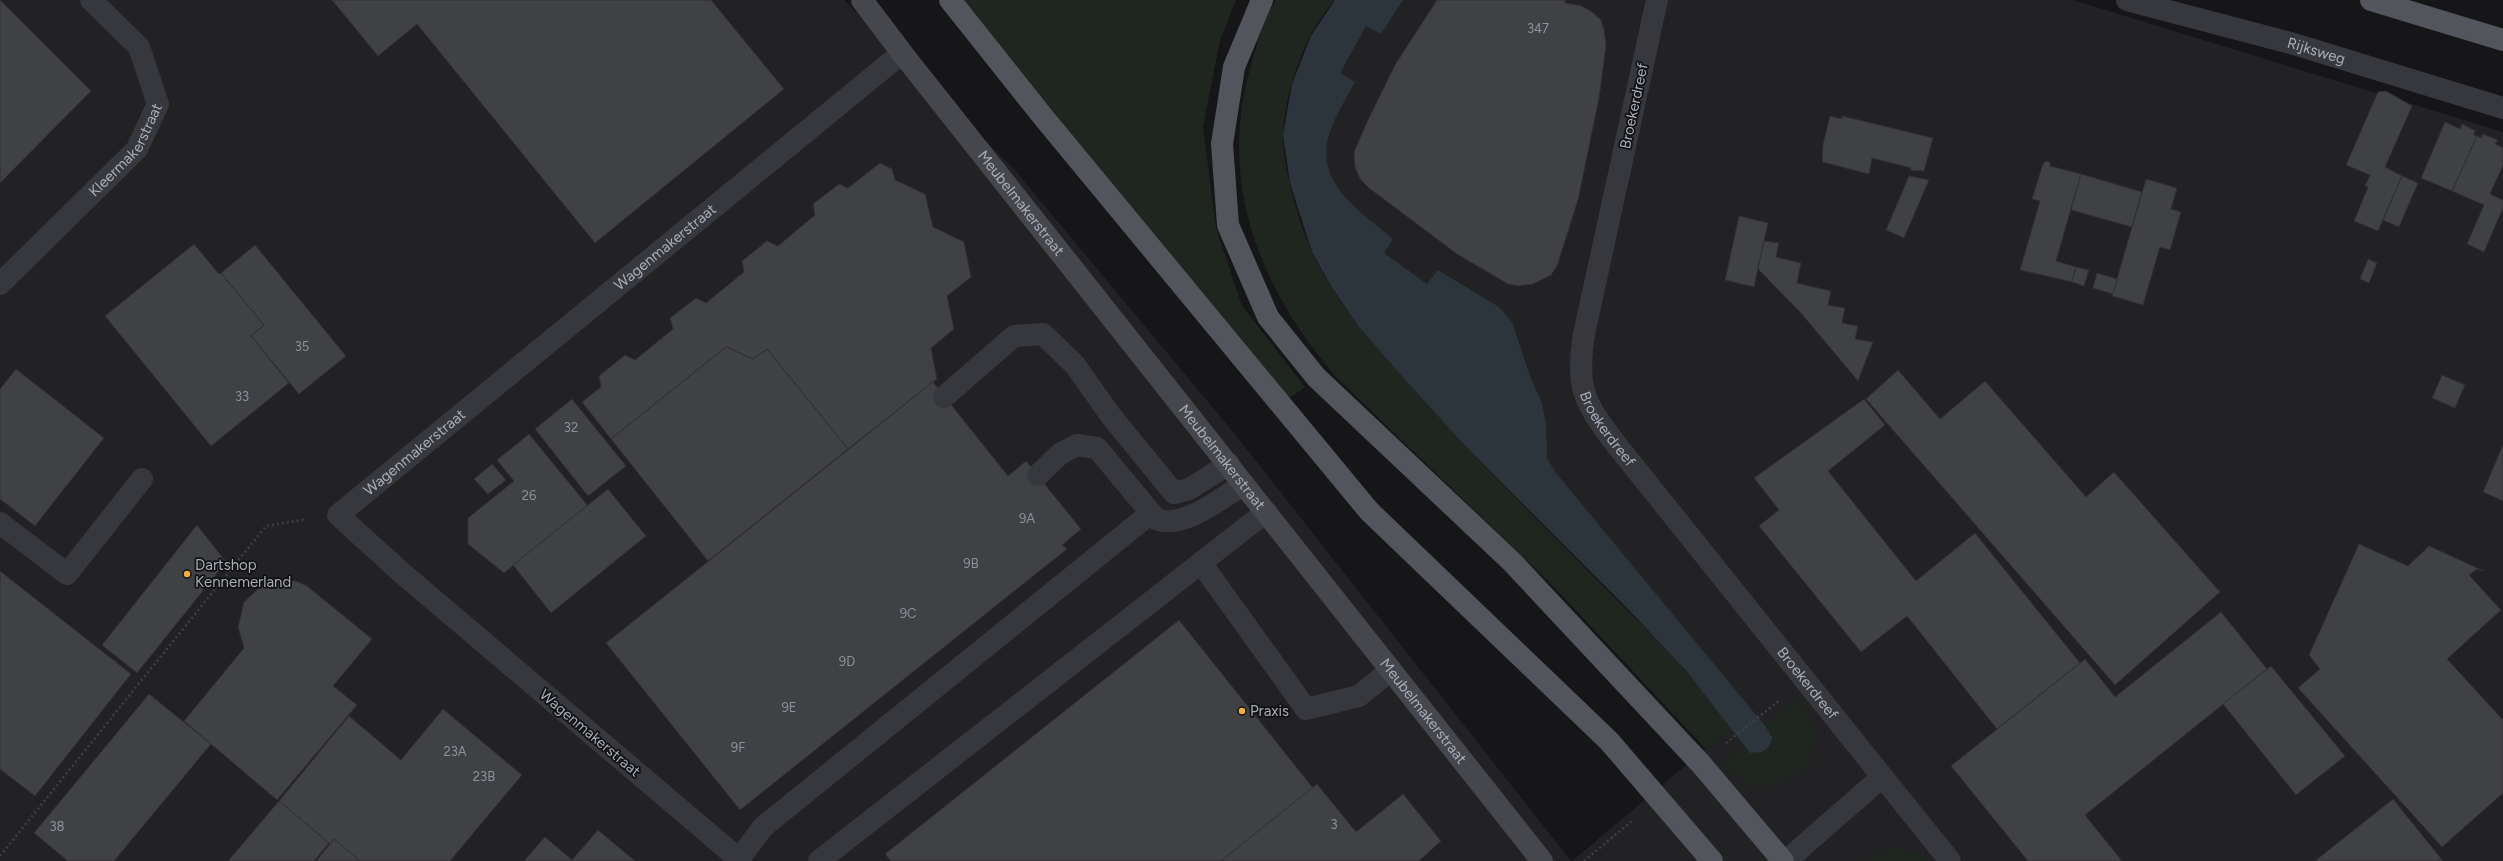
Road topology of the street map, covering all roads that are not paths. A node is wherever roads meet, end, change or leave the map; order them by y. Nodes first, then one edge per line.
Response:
1 (91, 0) edge
2 (862, 0) edge
3 (950, 0) edge
4 (1262, 0) edge
5 (1657, 0) edge
6 (2127, 0) edge
7 (2371, 0) edge
8 (2503, 40) edge
9 (902, 53) junction
10 (2503, 108) edge
11 (0, 284) edge
12 (944, 397) dead end
13 (1229, 464) junction
14 (1038, 475) dead end
15 (142, 479) dead end
16 (1244, 484) junction
17 (1266, 512) junction
18 (1151, 513) junction
19 (0, 523) edge
20 (1200, 563) junction
21 (1391, 670) junction
22 (1882, 777) junction
23 (740, 860) edge
24 (819, 861) edge
25 (1542, 861) edge
26 (1712, 861) edge
27 (1784, 861) edge
28 (1950, 861) edge

1 - 11 street, Kleermakerstraat
2 - 9 street
3 - 26 main road
4 - 27 main road
5 - 22 street, Broekerdreef
6 - 10 street, Rijksweg
7 - 8 main road
9 - 13 street, Meubelmakerstraat
9 - 23 street, Wagenmakerstraat
12 - 13 street
13 - 16 street, Meubelmakerstraat
14 - 18 street
15 - 19 street
16 - 17 street, Meubelmakerstraat
16 - 18 street
17 - 20 street
17 - 21 street, Meubelmakerstraat
18 - 23 street
20 - 21 street
20 - 24 street
21 - 25 street, Meubelmakerstraat
22 - 27 street
22 - 28 street, Broekerdreef

